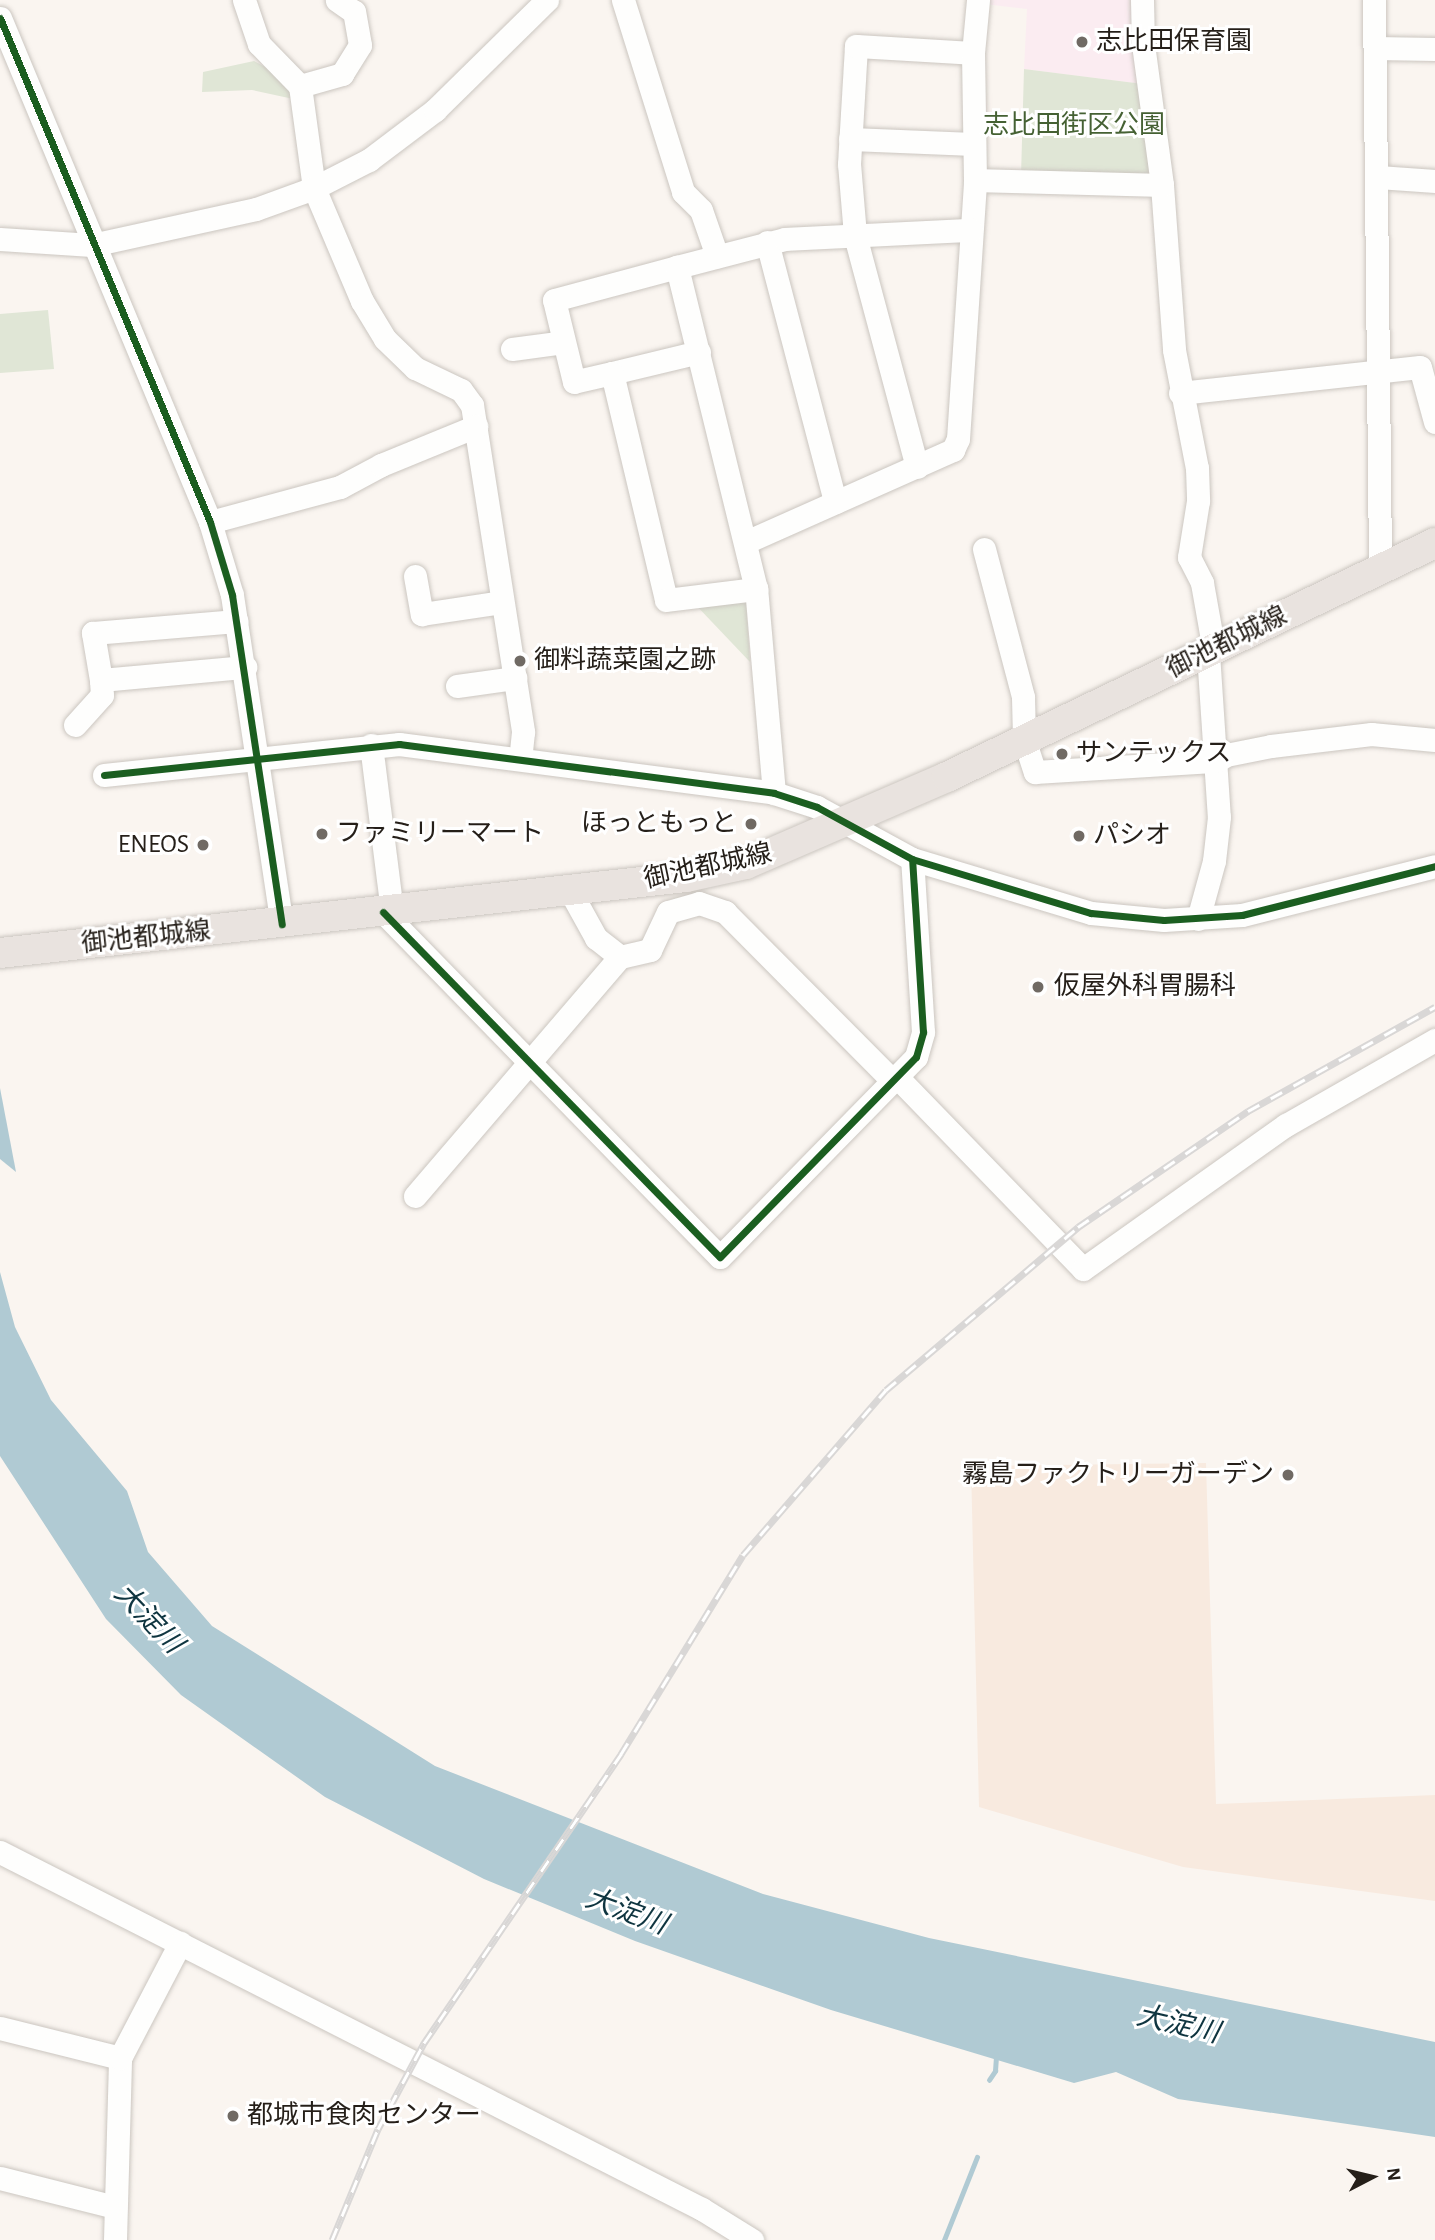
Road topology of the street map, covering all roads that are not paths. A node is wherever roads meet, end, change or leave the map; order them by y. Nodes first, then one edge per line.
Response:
1 (244, 0) edge
2 (337, 0) edge
3 (547, 0) edge
4 (623, 0) edge
5 (978, 0) edge
6 (1142, 0) edge
7 (1374, 0) edge
8 (3, 31) edge
9 (1375, 48) junction
10 (1435, 49) edge
11 (973, 53) junction
12 (300, 86) junction
13 (850, 139) junction
14 (974, 144) junction
15 (1378, 177) junction
16 (975, 180) junction
17 (1435, 181) edge
18 (1162, 185) junction
19 (314, 188) junction
20 (971, 230) junction
21 (855, 235) junction
22 (0, 239) edge
23 (767, 242) junction
24 (92, 245) junction
25 (717, 256) junction
26 (677, 267) junction
27 (564, 342) junction
28 (512, 349) dead end
29 (699, 352) junction
30 (612, 373) junction
31 (1379, 374) junction
32 (1180, 393) junction
33 (1435, 422) edge
34 (476, 426) junction
35 (917, 467) junction
36 (835, 502) junction
37 (210, 523) junction
38 (746, 542) junction
39 (1435, 543) edge
40 (984, 549) dead end
41 (1380, 569) junction
42 (415, 576) dead end
43 (756, 589) junction
44 (501, 602) junction
45 (236, 621) junction
46 (1208, 653) junction
47 (245, 667) junction
48 (515, 678) junction
49 (101, 680) junction
50 (457, 686) dead end
51 (75, 725) dead end
52 (1024, 739) junction
53 (1435, 740) edge
54 (371, 745) junction
55 (255, 759) junction
56 (520, 759) junction
57 (1217, 761) junction
58 (104, 775) dead end
59 (774, 793) junction
60 (848, 823) junction
61 (912, 859) junction
62 (1435, 866) edge
63 (570, 891) junction
64 (387, 912) junction
65 (1198, 919) junction
66 (282, 924) junction
67 (0, 953) edge
68 (620, 957) junction
69 (1435, 1040) edge
70 (531, 1065) junction
71 (895, 1079) junction
72 (415, 1196) dead end
73 (0, 1852) edge
74 (180, 1943) junction
75 (0, 2028) edge
76 (120, 2058) junction
77 (0, 2178) edge
78 (115, 2207) junction
79 (115, 2240) edge
80 (752, 2240) edge

1 - 12 street
2 - 12 street
3 - 19 street
4 - 25 street
5 - 11 street
6 - 18 street
7 - 9 street
8 - 24 street
9 - 10 street
9 - 15 street
11 - 13 street
11 - 14 street
12 - 19 street
13 - 14 street
13 - 21 street
14 - 16 street
15 - 17 street
15 - 31 street
16 - 18 street
16 - 20 street
18 - 32 street
19 - 24 street
19 - 34 street
20 - 21 street
20 - 35 street
21 - 23 street
21 - 35 street
22 - 24 street
23 - 25 street
23 - 36 street
24 - 37 street
25 - 26 street
26 - 27 street
26 - 29 street
27 - 28 street
27 - 30 street
29 - 30 street
29 - 38 street
30 - 43 street
31 - 32 street
31 - 33 street
31 - 41 street
32 - 46 street
34 - 37 street
34 - 44 street
35 - 36 street
36 - 38 street
37 - 45 street
38 - 43 street
39 - 41 main road, 御池都城線
40 - 52 street
41 - 46 main road, 御池都城線
42 - 44 street
43 - 59 street
44 - 48 street
45 - 47 street
45 - 49 street
46 - 52 main road, 御池都城線
46 - 57 street
47 - 49 street
47 - 55 street
48 - 50 street
48 - 56 street
49 - 51 street
52 - 57 street
52 - 60 main road, 御池都城線
53 - 57 street
54 - 55 street
54 - 56 street
54 - 64 street
55 - 58 street
55 - 66 street
56 - 59 street
57 - 65 street
59 - 60 street
60 - 61 street
60 - 63 main road, 御池都城線
61 - 65 street
61 - 71 street
62 - 65 street
63 - 64 main road, 御池都城線
63 - 68 street
64 - 66 main road, 御池都城線
64 - 70 street
66 - 67 main road, 御池都城線
68 - 70 street
68 - 71 street
69 - 71 street
70 - 71 street
70 - 72 street
73 - 74 street
74 - 76 street
74 - 80 street
75 - 76 street
76 - 78 street
77 - 78 street
78 - 79 street

